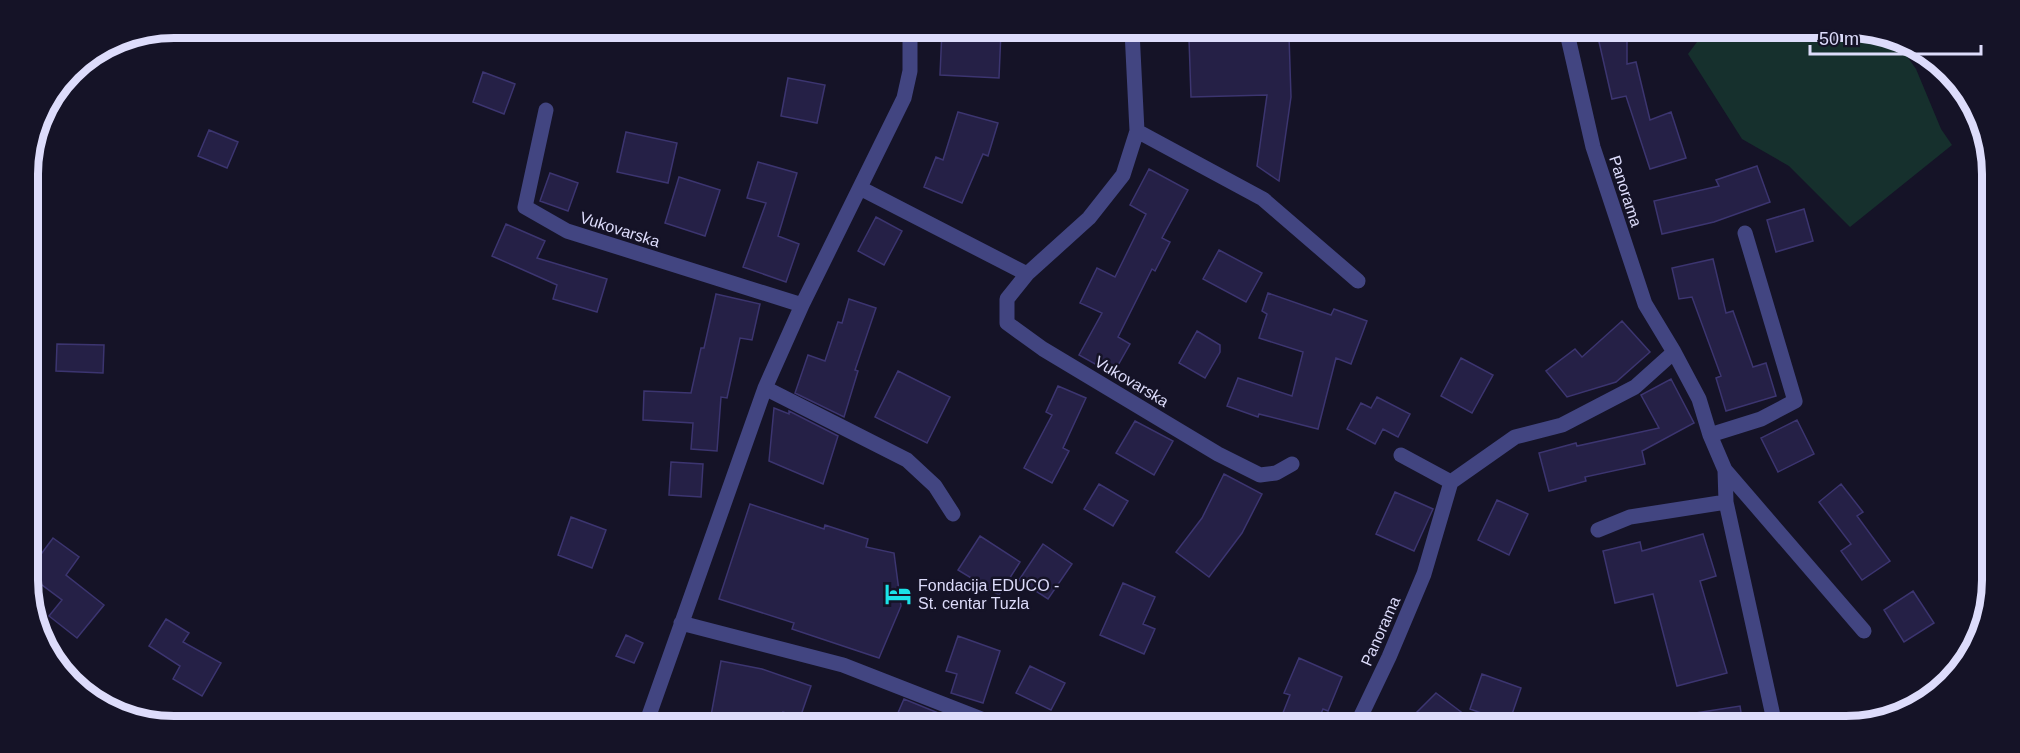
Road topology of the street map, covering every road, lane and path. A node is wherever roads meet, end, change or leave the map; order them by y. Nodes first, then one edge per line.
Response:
1 (910, 38) edge
2 (1132, 38) edge
3 (1568, 38) edge
4 (546, 110) dead end
5 (1137, 131) junction
6 (860, 188) junction
7 (1744, 233) dead end
8 (1027, 274) junction
9 (1358, 281) dead end
10 (802, 305) junction
11 (1674, 352) junction
12 (765, 388) junction
13 (1710, 435) junction
14 (1401, 455) dead end
15 (1292, 464) dead end
16 (1725, 470) junction
17 (1451, 482) junction
18 (1726, 502) junction
19 (953, 514) dead end
20 (1598, 530) dead end
21 (681, 623) junction
22 (1864, 631) dead end
23 (1361, 715) edge
24 (1773, 715) edge
25 (649, 716) edge
26 (972, 716) edge

1 - 6 street
2 - 5 street, Vukovarska
3 - 11 street, Panorama
4 - 10 street, Vukovarska
5 - 8 street, Vukovarska
5 - 9 street
6 - 8 street
6 - 10 street
7 - 13 street
8 - 15 street, Vukovarska
10 - 12 street
11 - 13 street, Panorama
11 - 17 street
12 - 19 street
12 - 21 street
13 - 16 street, Panorama
14 - 17 street
16 - 18 street, Panorama
16 - 22 street, Panorama
17 - 23 street, Panorama
18 - 20 street
18 - 24 street, Panorama
21 - 25 street
21 - 26 street

